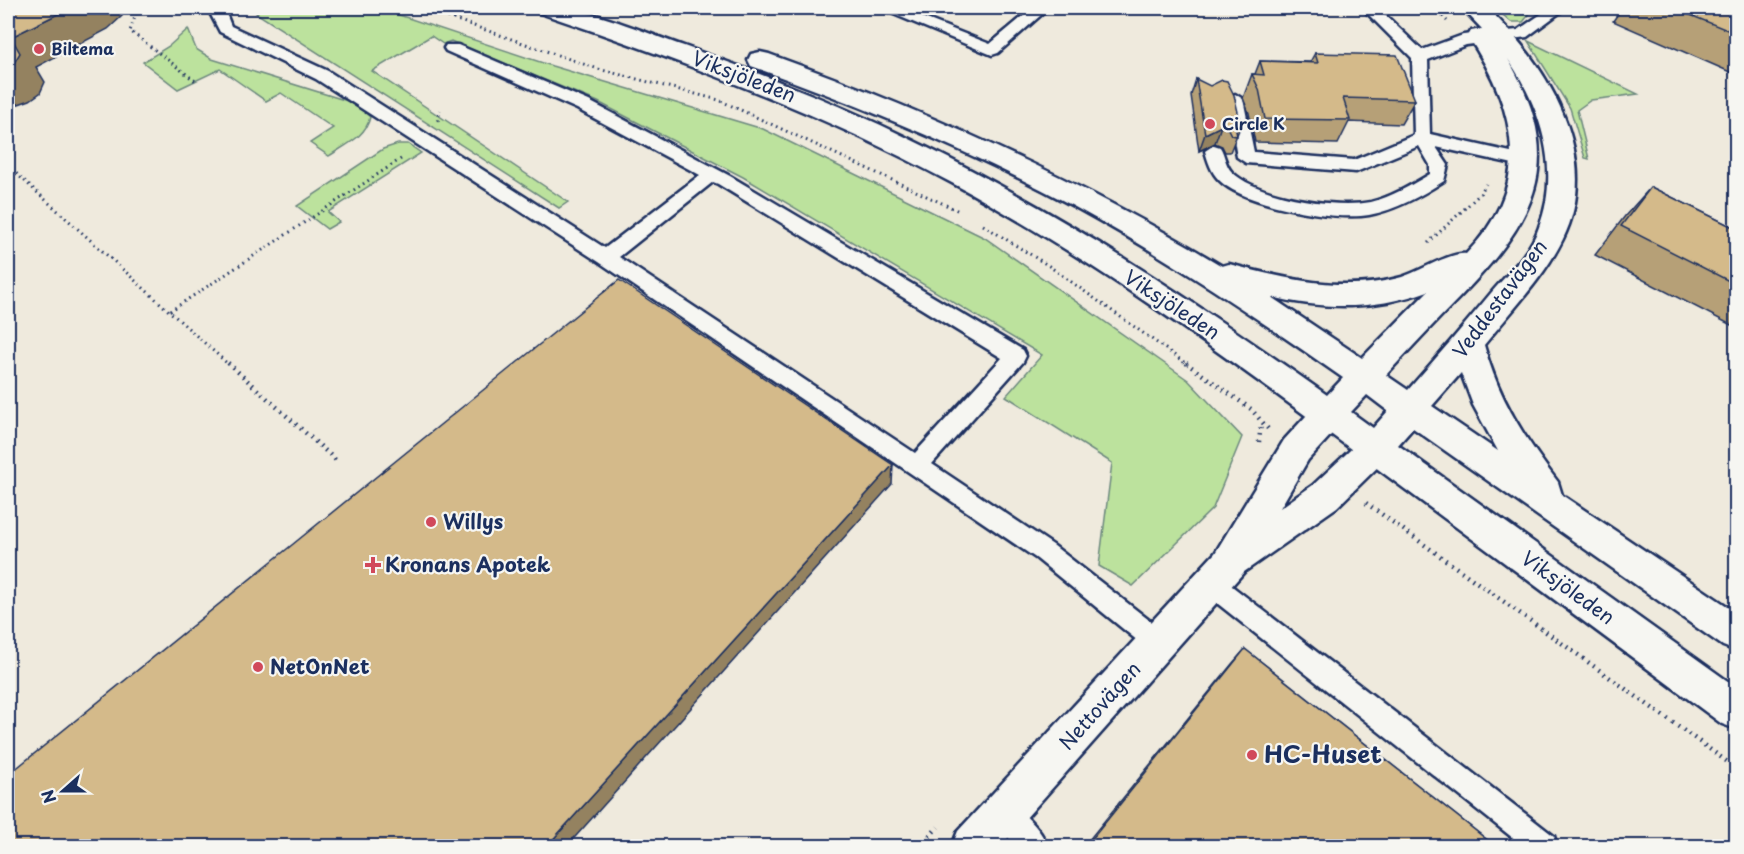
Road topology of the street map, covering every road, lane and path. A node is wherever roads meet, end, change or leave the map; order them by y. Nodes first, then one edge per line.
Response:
1 (138, 8) edge
2 (219, 8) edge
3 (422, 8) edge
4 (548, 8) edge
5 (609, 8) edge
6 (887, 8) edge
7 (1041, 8) edge
8 (1370, 8) edge
9 (1435, 8) edge
10 (1474, 8) edge
11 (1559, 8) edge
12 (1452, 17) edge
13 (1492, 37) junction
14 (452, 48) dead end
15 (1420, 57) junction
16 (198, 82) dead end
17 (1220, 87) edge
18 (440, 111) dead end
19 (1422, 138) junction
20 (423, 139) junction
21 (1214, 151) dead end
22 (1527, 160) junction
23 (8, 166) edge
24 (712, 174) junction
25 (1490, 178) dead end
26 (967, 215) dead end
27 (976, 220) dead end
28 (1423, 247) dead end
29 (1483, 254) junction
30 (606, 257) junction
31 (1201, 267) junction
32 (170, 311) junction
33 (1468, 344) junction
34 (1363, 376) junction
35 (1410, 409) junction
36 (1329, 414) junction
37 (1261, 423) dead end
38 (1375, 448) junction
39 (339, 463) dead end
40 (917, 466) junction
41 (1377, 512) dead end
42 (1564, 516) junction
43 (1220, 575) junction
44 (1737, 633) edge
45 (1158, 642) junction
46 (1737, 710) edge
47 (1737, 768) edge
48 (1003, 814) junction
49 (973, 846) edge
50 (1034, 846) edge
51 (1544, 846) edge

1 - 16 path
2 - 20 lane
3 - 26 path
4 - 36 main road, Viksjöleden
5 - 31 main road, Viksjöleden
6 - 7 lane
8 - 15 lane
9 - 12 path
10 - 13 main road, Veddestavägen
11 - 13 lane
12 - 13 main road, Veddestavägen
13 - 15 lane
13 - 22 main road, Veddestavägen
13 - 33 main road, Veddestavägen
14 - 24 lane
15 - 19 lane
17 - 19 lane
18 - 20 path
19 - 21 lane
19 - 22 lane
20 - 30 lane
20 - 32 path
22 - 29 main road, Veddestavägen
23 - 32 path
24 - 30 lane
24 - 40 lane
25 - 28 path
27 - 37 path
29 - 31 main road
29 - 34 main road, Veddestavägen
30 - 40 lane
31 - 34 main road, Viksjöleden
32 - 39 path
33 - 35 main road, Veddestavägen
33 - 42 main road
34 - 35 main road, Viksjöleden
34 - 36 main road, Veddestavägen
35 - 38 main road, Veddestavägen
35 - 42 main road, Viksjöleden
36 - 38 main road, Viksjöleden
36 - 43 main road, Nettovägen
38 - 43 main road, Nettovägen
38 - 46 main road, Viksjöleden
40 - 45 lane
41 - 47 path
42 - 44 main road, Viksjöleden
43 - 45 main road, Nettovägen
43 - 51 lane
45 - 48 main road, Nettovägen
48 - 49 main road, Nettovägen
48 - 50 lane

